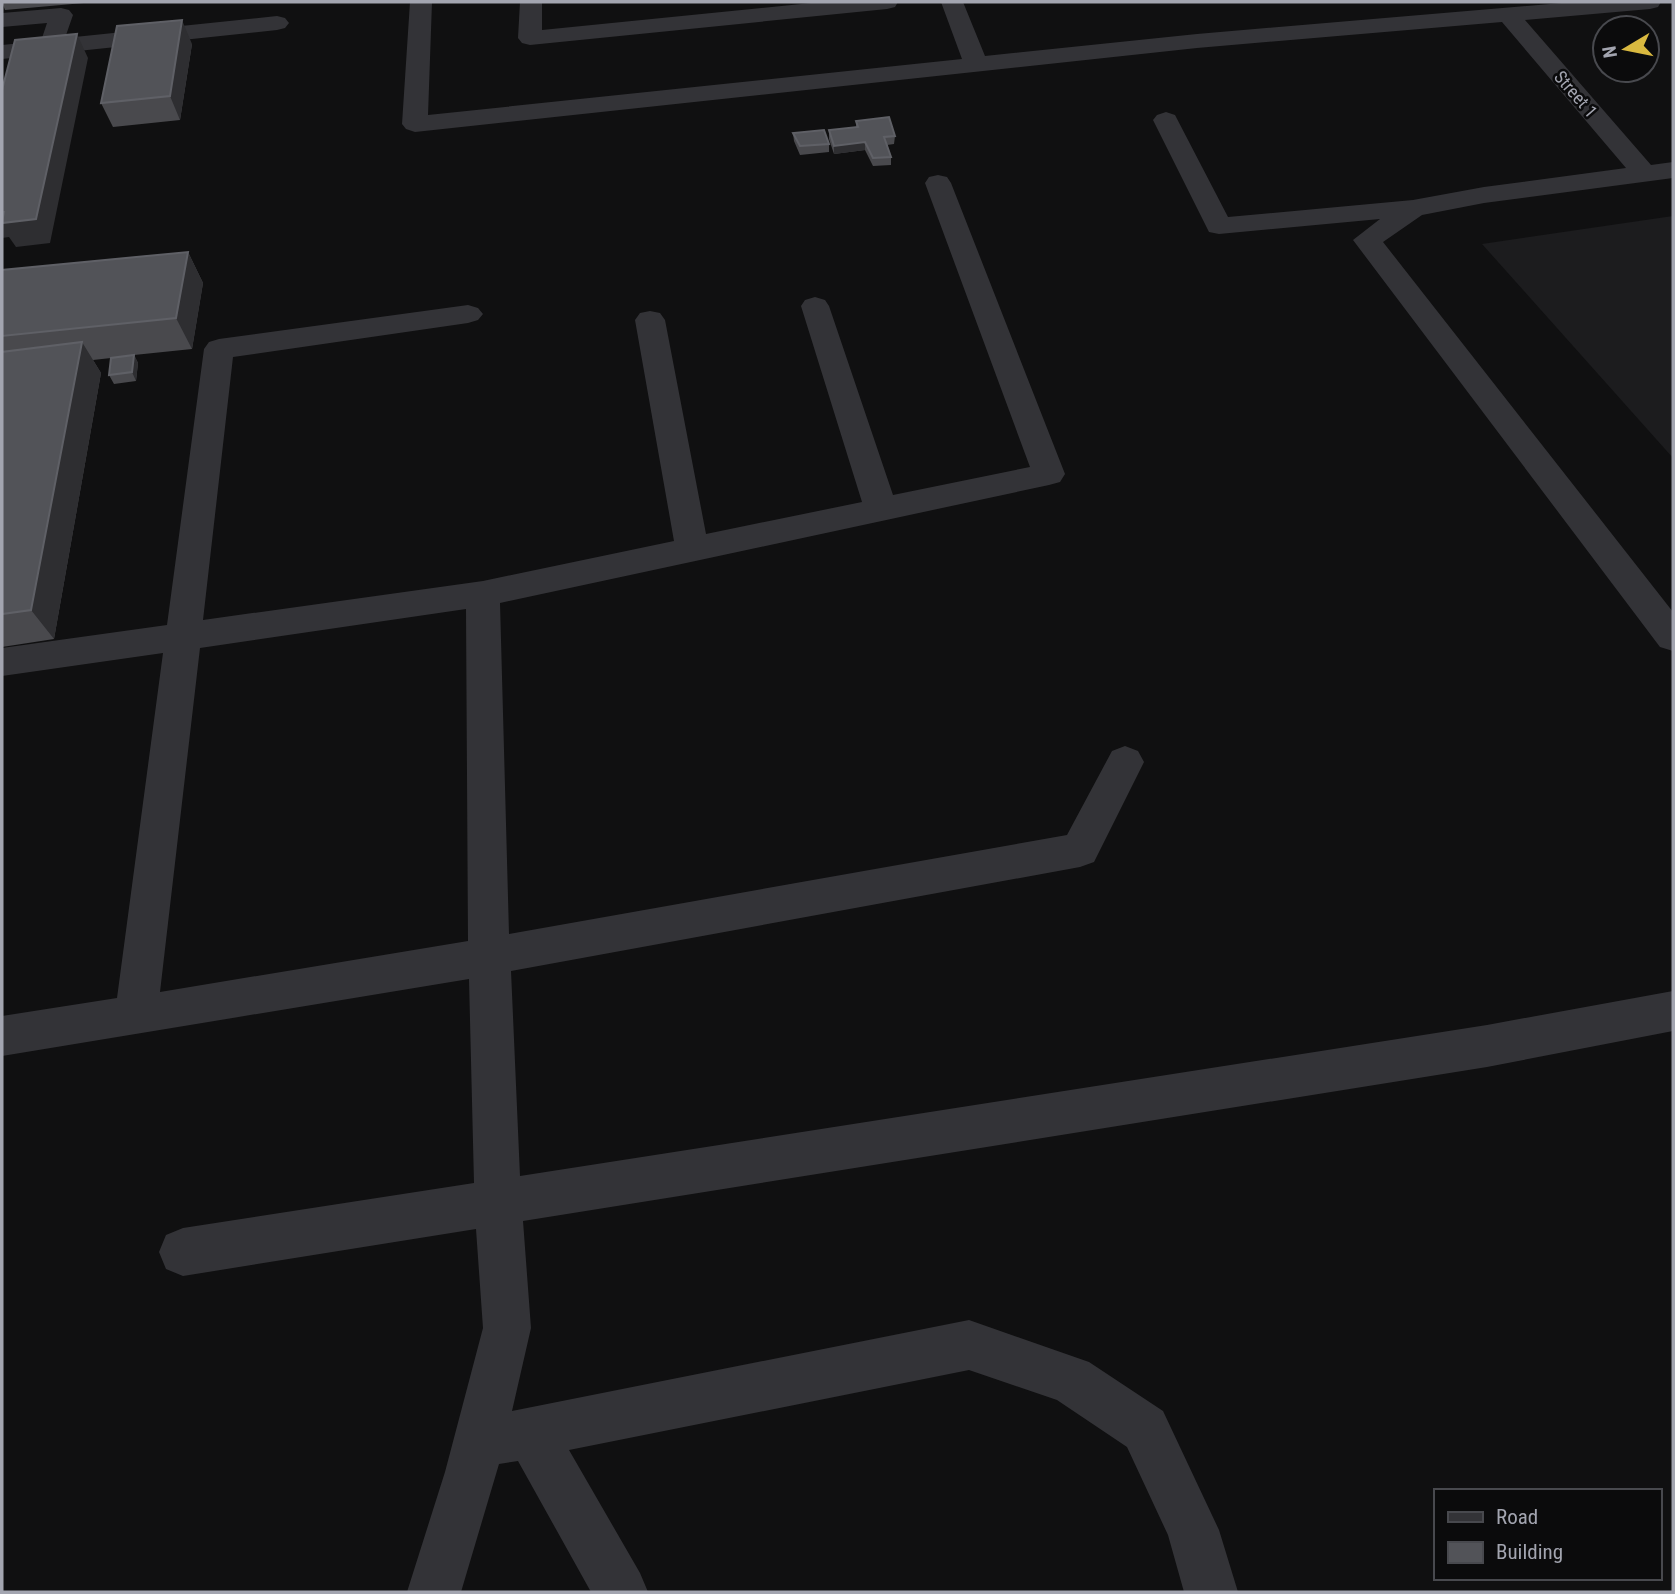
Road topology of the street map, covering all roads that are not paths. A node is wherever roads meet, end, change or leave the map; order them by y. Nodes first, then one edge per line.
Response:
1 (421, 2) edge
2 (531, 2) edge
3 (887, 2) edge
4 (952, 2) edge
5 (1650, 2) edge
6 (1508, 14) junction
7 (2, 20) edge
8 (277, 23) dead end
9 (51, 46) junction
10 (2, 52) edge
11 (976, 65) junction
12 (1166, 120) dead end
13 (1659, 172) edge
14 (938, 183) dead end
15 (1414, 208) junction
16 (815, 306) dead end
17 (468, 314) dead end
18 (650, 320) dead end
19 (881, 510) junction
20 (692, 550) junction
21 (483, 594) junction
22 (181, 636) junction
23 (1673, 637) edge
24 (2, 662) edge
25 (1125, 761) dead end
26 (489, 956) junction
27 (1673, 1012) edge
28 (136, 1016) junction
29 (2, 1036) edge
30 (498, 1202) junction
31 (184, 1252) dead end
32 (530, 1432) junction
33 (478, 1443) junction
34 (434, 1592) edge
35 (621, 1592) edge
36 (1211, 1592) edge

1 - 11 street
2 - 3 street
4 - 11 street
5 - 6 street
6 - 11 street
6 - 13 street, Street 1
7 - 9 street
8 - 9 street
9 - 10 street
12 - 15 street
13 - 15 street
14 - 19 street
15 - 23 street
16 - 19 street
17 - 22 street
18 - 20 street
19 - 20 street
20 - 21 street
21 - 22 street
21 - 26 street
22 - 24 street
22 - 28 street
25 - 26 street
26 - 28 street
26 - 30 street
27 - 30 street
28 - 29 street
30 - 31 street
30 - 33 street
32 - 33 street
32 - 35 street
32 - 36 street
33 - 34 street

